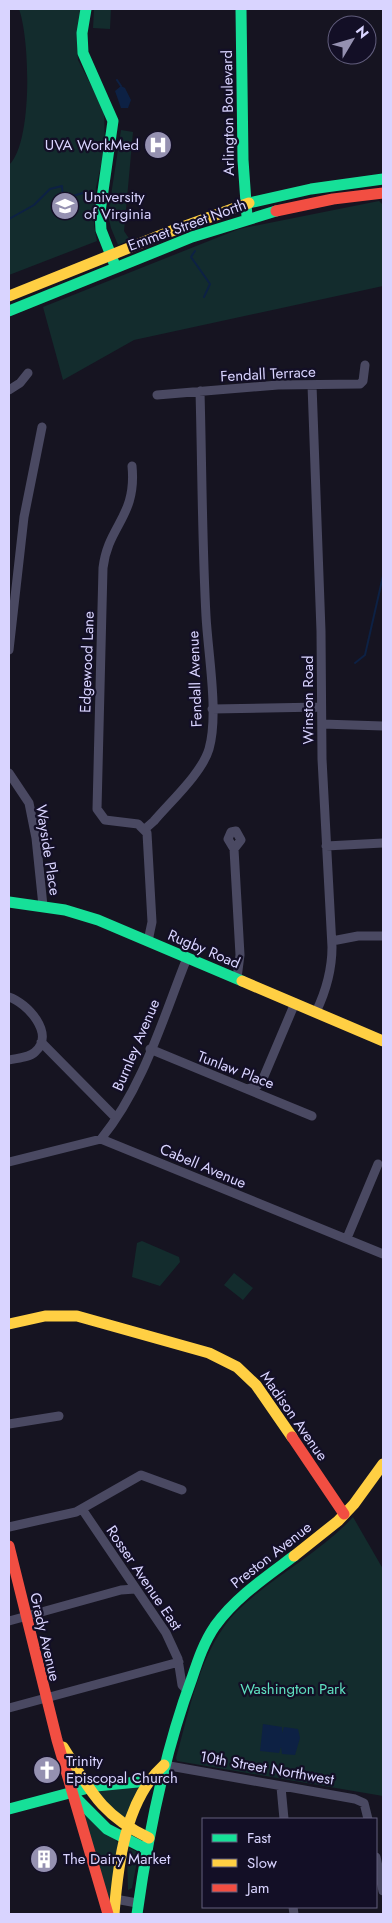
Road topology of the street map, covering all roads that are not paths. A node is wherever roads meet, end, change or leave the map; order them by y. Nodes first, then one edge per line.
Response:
1 (86, 9) edge
2 (241, 9) edge
3 (383, 179) edge
4 (383, 193) edge
5 (246, 204) junction
6 (247, 217) junction
7 (110, 256) junction
8 (117, 267) junction
9 (9, 296) edge
10 (9, 311) edge
11 (365, 364) dead end
12 (28, 373) dead end
13 (312, 385) junction
14 (9, 390) edge
15 (200, 391) junction
16 (157, 395) dead end
17 (42, 427) dead end
18 (132, 466) dead end
19 (9, 650) edge
20 (321, 706) junction
21 (212, 709) junction
22 (322, 724) junction
23 (383, 726) edge
24 (9, 774) edge
25 (145, 829) junction
26 (383, 843) edge
27 (326, 846) junction
28 (234, 849) dead end
29 (9, 902) edge
30 (43, 906) junction
31 (383, 936) edge
32 (148, 941) junction
33 (332, 941) junction
34 (187, 958) junction
35 (236, 978) junction
36 (9, 997) edge
37 (295, 1003) junction
38 (316, 1012) junction
39 (383, 1041) edge
40 (42, 1042) junction
41 (150, 1049) junction
42 (9, 1060) edge
43 (246, 1088) junction
44 (312, 1116) dead end
45 (116, 1118) junction
46 (101, 1138) junction
47 (9, 1162) edge
48 (378, 1164) dead end
49 (347, 1238) junction
50 (383, 1254) edge
51 (9, 1324) edge
52 (59, 1416) dead end
53 (9, 1424) edge
54 (383, 1464) edge
55 (182, 1490) dead end
56 (82, 1509) junction
57 (344, 1514) junction
58 (9, 1527) edge
59 (9, 1546) edge
60 (135, 1589) junction
61 (25, 1617) junction
62 (9, 1621) edge
63 (179, 1662) junction
64 (188, 1691) junction
65 (44, 1698) junction
66 (9, 1708) edge
67 (55, 1735) junction
68 (164, 1765) junction
69 (148, 1781) junction
70 (281, 1787) junction
71 (87, 1788) junction
72 (72, 1792) junction
73 (9, 1809) edge
74 (284, 1818) edge
75 (368, 1818) edge
76 (129, 1829) junction
77 (126, 1842) junction
78 (148, 1844) junction
79 (377, 1862) edge
80 (383, 1891) edge
81 (115, 1899) junction
82 (137, 1909) edge
83 (108, 1914) edge
84 (114, 1914) edge

1 - 7 main road
2 - 5 main road, Arlington Boulevard
3 - 5 main road, Emmet Street North
4 - 6 main road, Emmet Street North
5 - 6 main road, Arlington Boulevard
5 - 7 main road, Emmet Street North
6 - 8 main road, Emmet Street North
7 - 8 main road
7 - 9 main road, Emmet Street North
8 - 10 main road, Emmet Street North
11 - 13 street, Fendall Terrace
12 - 14 street
13 - 15 street, Fendall Terrace
13 - 20 street, Winston Road
15 - 16 street, Fendall Terrace
15 - 21 street, Fendall Avenue
17 - 19 street
18 - 25 street, Edgewood Lane
20 - 21 street
20 - 22 street, Winston Road
21 - 25 street, Fendall Avenue
22 - 23 street
22 - 27 street, Winston Road
24 - 30 street, Wayside Place
25 - 32 street
26 - 27 street
27 - 33 street, Winston Road
28 - 35 street
29 - 30 main road, Rugby Road
30 - 32 main road, Rugby Road
31 - 33 street
32 - 34 main road, Rugby Road
33 - 38 street, Winston Road
34 - 35 main road, Rugby Road
34 - 41 street, Burnley Avenue
35 - 37 main road, Rugby Road
36 - 40 street
37 - 38 main road, Rugby Road
37 - 43 street
38 - 39 main road, Rugby Road
40 - 42 street
40 - 45 street
41 - 43 street, Tunlaw Place
41 - 45 street, Burnley Avenue
43 - 44 street, Tunlaw Place
45 - 46 street, Burnley Avenue
46 - 47 street
46 - 49 street, Cabell Avenue
48 - 49 street
49 - 50 street, Cabell Avenue
51 - 57 main road, Madison Avenue
52 - 53 street
54 - 57 main road, Preston Avenue
55 - 56 street
56 - 58 street
56 - 60 street, Rosser Avenue East
57 - 64 main road, Preston Avenue
59 - 61 main road, Grady Avenue
60 - 61 street
60 - 63 street, Rosser Avenue East
61 - 62 street
61 - 65 main road, Grady Avenue
63 - 64 street, Rosser Avenue East
63 - 65 street
64 - 68 main road, Preston Avenue
65 - 66 street
65 - 67 main road, Grady Avenue
67 - 71 main road, Grady Avenue
67 - 72 main road, Grady Avenue
68 - 69 main road, Preston Avenue
68 - 70 street, 10th Street Northwest
68 - 78 main road, Preston Avenue
69 - 71 main road
69 - 76 main road, Preston Avenue
70 - 74 street
70 - 75 street, 10th Street Northwest
71 - 72 main road
71 - 76 main road, Grady Avenue
72 - 73 main road
72 - 77 main road
72 - 83 main road, Grady Avenue
76 - 77 main road, Preston Avenue
76 - 78 main road, Grady Avenue
77 - 78 main road
77 - 81 main road, Preston Avenue
78 - 82 main road, Preston Avenue
79 - 80 street
81 - 82 street
81 - 84 main road, Preston Avenue

